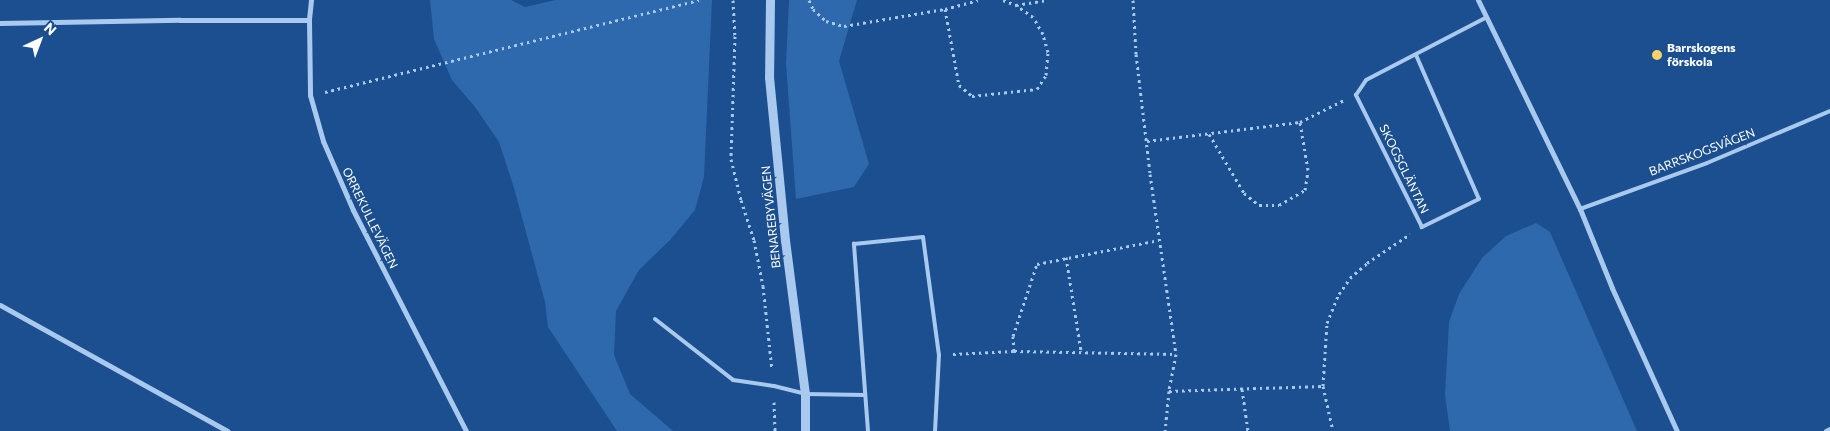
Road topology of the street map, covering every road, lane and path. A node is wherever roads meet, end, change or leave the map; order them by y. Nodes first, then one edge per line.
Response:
1 (311, 0) edge
2 (699, 0) edge
3 (733, 0) edge
4 (770, 0) edge
5 (809, 0) edge
6 (978, 0) edge
7 (1003, 0) edge
8 (1046, 0) edge
9 (1133, 0) edge
10 (1478, 0) edge
11 (1016, 4) junction
12 (945, 9) junction
13 (1487, 17) junction
14 (309, 20) junction
15 (0, 23) edge
16 (1416, 55) junction
17 (322, 93) dead end
18 (1356, 94) junction
19 (1830, 111) edge
20 (1300, 122) junction
21 (1209, 134) junction
22 (1148, 141) junction
23 (1580, 209) junction
24 (1422, 227) junction
25 (1159, 240) junction
26 (1066, 257) junction
27 (0, 305) edge
28 (655, 319) dead end
29 (1014, 351) junction
30 (1080, 351) junction
31 (1176, 354) junction
32 (940, 355) junction
33 (774, 386) junction
34 (1323, 386) junction
35 (1242, 389) junction
36 (1169, 390) junction
37 (805, 394) junction
38 (865, 395) junction
39 (1830, 429) edge
40 (227, 431) edge
41 (466, 431) edge
42 (775, 431) edge
43 (805, 431) edge
44 (868, 431) edge
45 (935, 431) edge
46 (1165, 431) edge
47 (1248, 431) edge
48 (1333, 431) edge
49 (1678, 431) edge
50 (1826, 431) edge

1 - 14 street, ORREKULLEVÄGEN
2 - 17 path
3 - 33 path
4 - 37 street, BENAREBYVÄGEN
5 - 12 path
6 - 12 path
7 - 11 path
8 - 11 path
9 - 22 path
10 - 13 street
11 - 12 path
13 - 16 lane
13 - 23 street
14 - 15 street
14 - 41 street, ORREKULLEVÄGEN
16 - 18 lane
16 - 24 lane, SKOGSGLÄNTAN
18 - 20 path
18 - 24 lane, SKOGSGLÄNTAN
19 - 23 lane, BARRSKOGSVÄGEN
20 - 21 path
20 - 21 path
21 - 22 path
22 - 25 path
23 - 49 street
24 - 34 path
25 - 26 path
25 - 31 path
26 - 29 path
26 - 30 path
27 - 40 street
28 - 33 lane
29 - 30 path
29 - 32 path
30 - 31 path
31 - 36 path
32 - 38 lane
32 - 45 lane
33 - 37 lane
33 - 42 path
34 - 35 path
34 - 48 path
35 - 36 path
35 - 47 path
36 - 46 path
37 - 38 lane
37 - 43 street, BENAREBYVÄGEN
38 - 44 lane
39 - 50 lane

